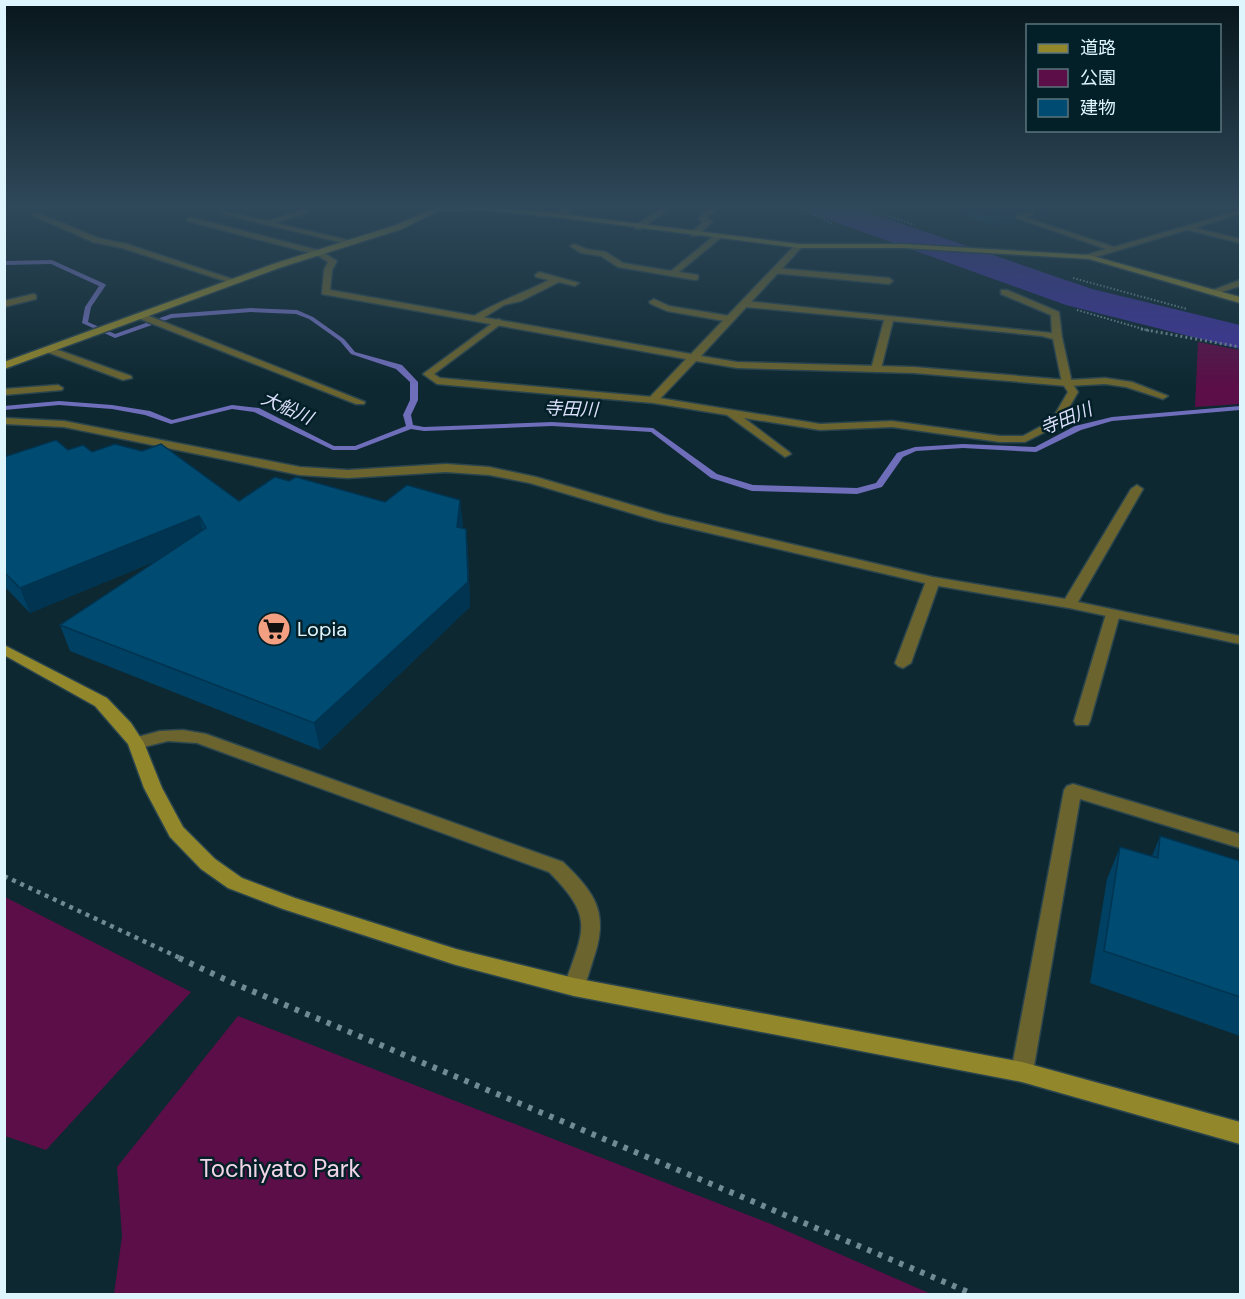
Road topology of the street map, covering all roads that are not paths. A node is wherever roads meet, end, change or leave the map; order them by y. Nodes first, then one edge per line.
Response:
1 (192, 268) edge
2 (274, 268) edge
3 (329, 268) edge
4 (638, 268) edge
5 (681, 268) edge
6 (779, 268) edge
7 (1129, 268) edge
8 (776, 271) junction
9 (674, 273) junction
10 (539, 275) dead end
11 (695, 277) dead end
12 (558, 279) junction
13 (234, 281) junction
14 (889, 281) dead end
15 (575, 283) dead end
16 (1240, 283) edge
17 (1005, 292) dead end
18 (1212, 292) junction
19 (33, 297) dead end
20 (1240, 300) edge
21 (654, 302) dead end
22 (745, 303) junction
23 (4, 304) edge
24 (141, 316) junction
25 (477, 318) junction
26 (889, 318) junction
27 (730, 319) junction
28 (498, 322) junction
29 (1057, 337) junction
30 (50, 350) junction
31 (693, 357) junction
32 (7, 363) edge
33 (876, 369) junction
34 (127, 378) dead end
35 (1067, 383) junction
36 (58, 388) dead end
37 (4, 392) edge
38 (1162, 396) dead end
39 (653, 400) junction
40 (360, 402) dead end
41 (729, 412) junction
42 (4, 421) edge
43 (785, 454) dead end
44 (1137, 489) dead end
45 (933, 580) junction
46 (1069, 604) junction
47 (1113, 614) junction
48 (1240, 640) edge
49 (4, 649) edge
50 (903, 663) dead end
51 (1082, 721) dead end
52 (136, 743) junction
53 (1240, 842) edge
54 (574, 987) junction
55 (1022, 1072) junction
56 (1240, 1133) edge

1 - 13 street
2 - 13 main road
3 - 25 street
4 - 9 street
5 - 9 street
6 - 8 street
7 - 18 main road
8 - 14 street
8 - 22 street
9 - 11 street
10 - 12 street
12 - 15 street
12 - 25 street
13 - 24 main road
16 - 18 street
17 - 29 street
18 - 20 main road
19 - 23 street
21 - 27 street
22 - 26 street
22 - 27 street
24 - 30 main road
24 - 40 street
25 - 28 street
26 - 29 street
26 - 33 street
27 - 31 street
28 - 31 street
28 - 39 street
29 - 35 street
30 - 32 main road
30 - 34 street
31 - 33 street
31 - 39 street
33 - 35 street
35 - 38 street
35 - 41 street
36 - 37 street
39 - 41 street
41 - 43 street
42 - 45 street
44 - 46 street
45 - 46 street
45 - 50 street
46 - 47 street
47 - 48 street
47 - 51 street
49 - 52 main road
52 - 54 main road
52 - 54 street
53 - 55 street
54 - 55 main road
55 - 56 main road

